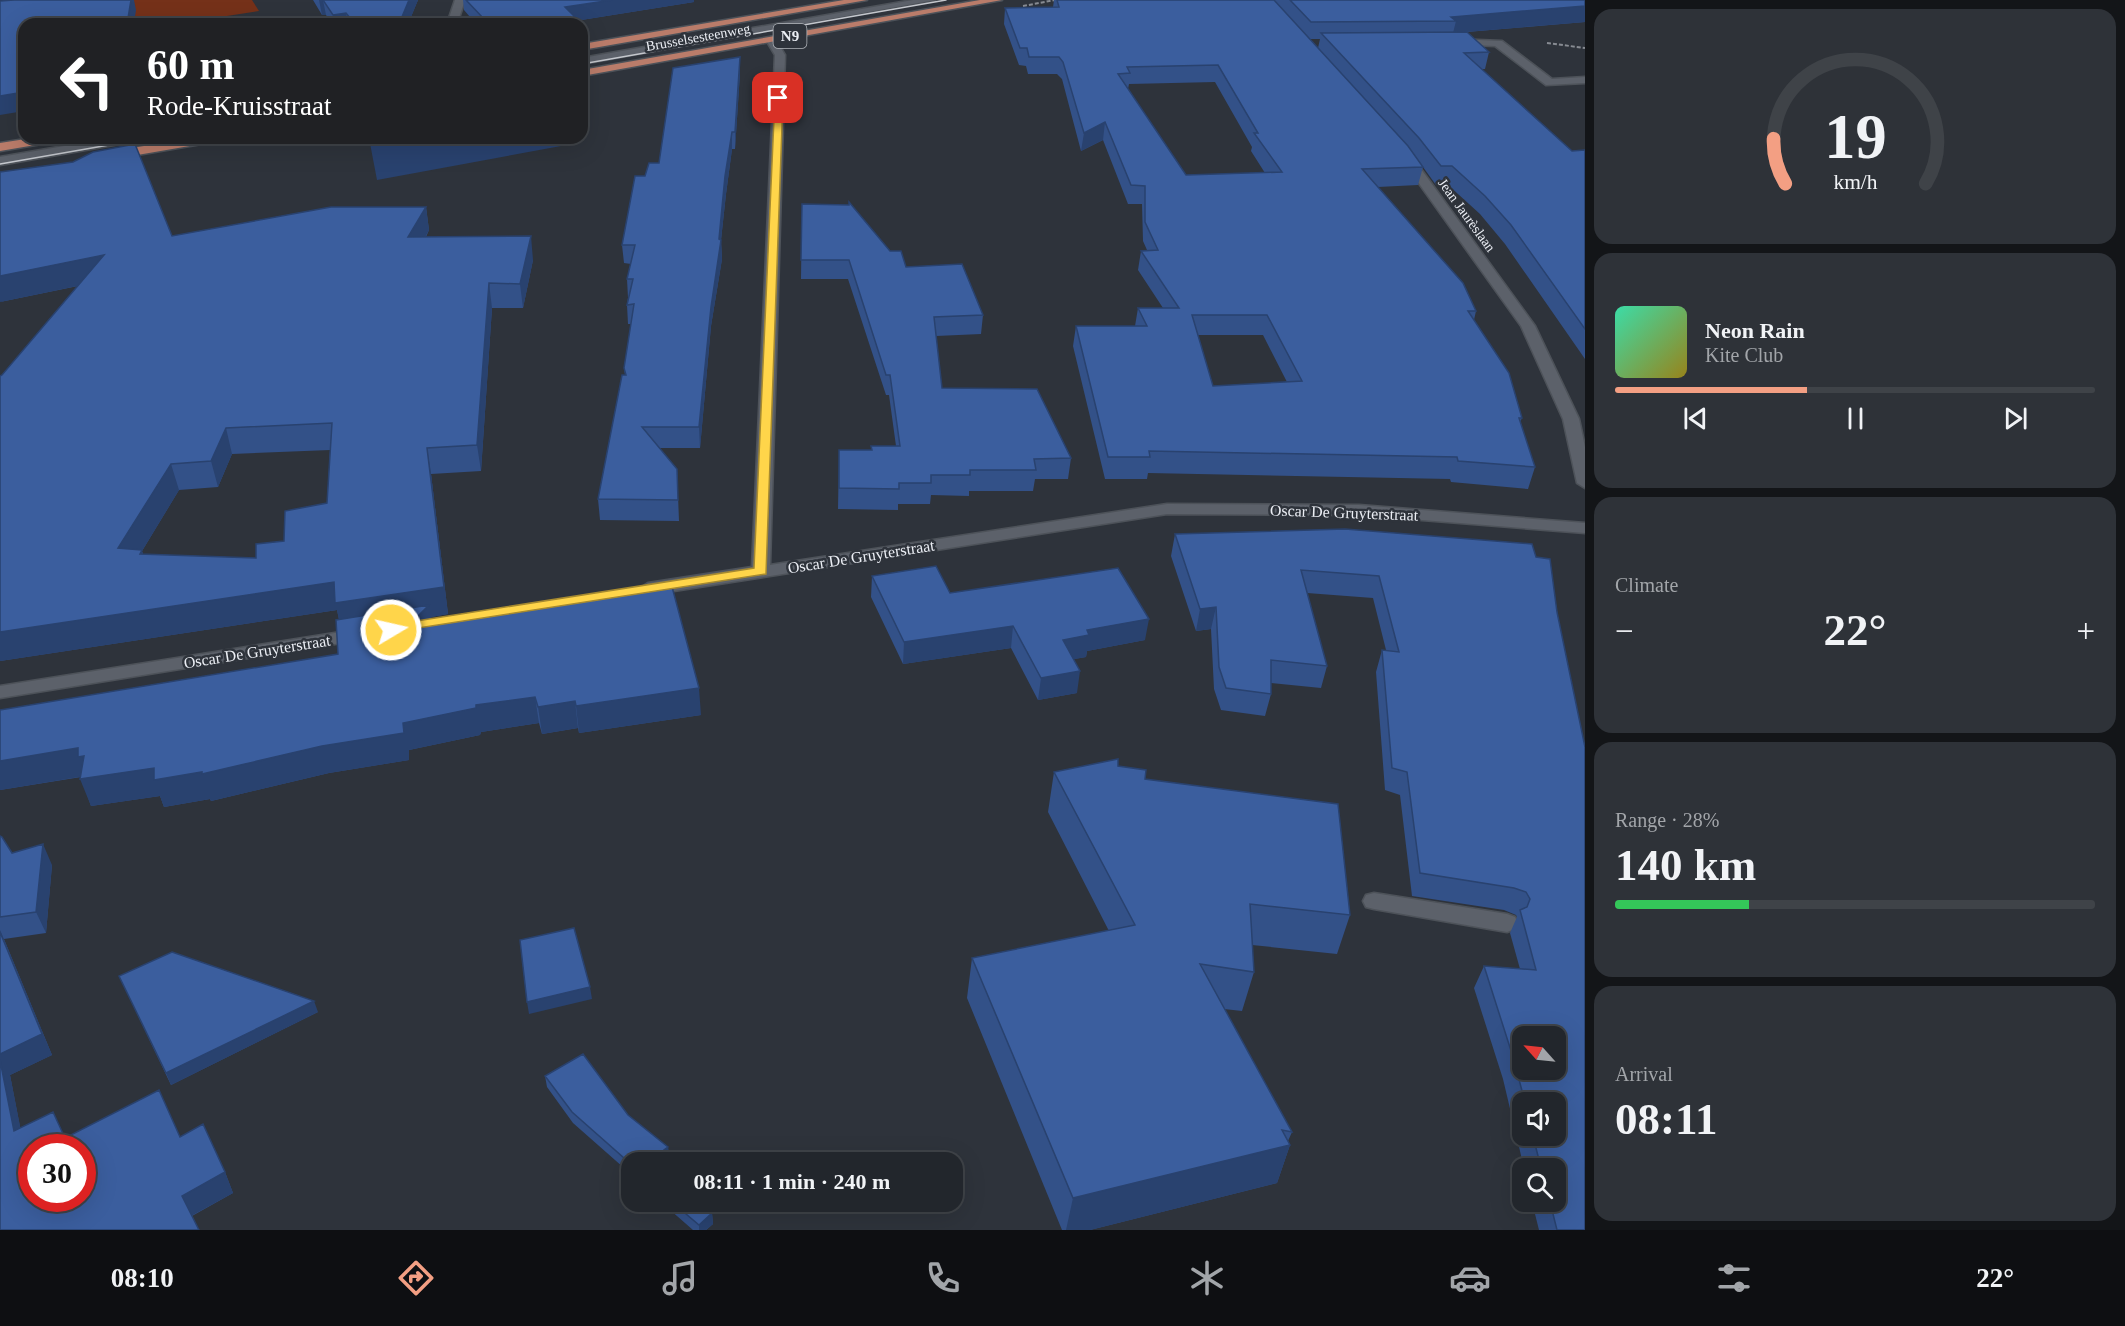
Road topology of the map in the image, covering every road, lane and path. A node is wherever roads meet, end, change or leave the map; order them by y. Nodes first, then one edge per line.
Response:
1 (460, 0) edge
2 (862, 0) edge
3 (930, 0) edge
4 (997, 0) edge
5 (454, 18) edge
6 (771, 40) junction
7 (1441, 42) edge
8 (588, 46) edge
9 (588, 60) edge
10 (588, 72) edge
11 (1585, 80) edge
12 (1394, 143) edge
13 (18, 144) edge
14 (95, 144) edge
15 (177, 144) edge
16 (0, 147) edge
17 (106, 156) edge
18 (0, 160) edge
19 (1585, 483) edge
20 (1585, 528) edge
21 (761, 572) junction
22 (631, 592) edge
23 (382, 631) edge
24 (0, 692) edge
25 (1374, 901) dead end
26 (1508, 923) dead end

1 - 5 street
2 - 8 main road, Brusselsesteenweg / N9
3 - 9 street
4 - 6 main road, Brusselsesteenweg / N9
6 - 10 main road, Brusselsesteenweg / N9
6 - 21 street
7 - 11 street
12 - 19 street, Jean Jaurèslaan
13 - 16 main road
14 - 18 street
15 - 17 main road
20 - 21 street, Oscar De Gruyterstraat
21 - 22 street, Oscar De Gruyterstraat
23 - 24 street, Oscar De Gruyterstraat
25 - 26 street

